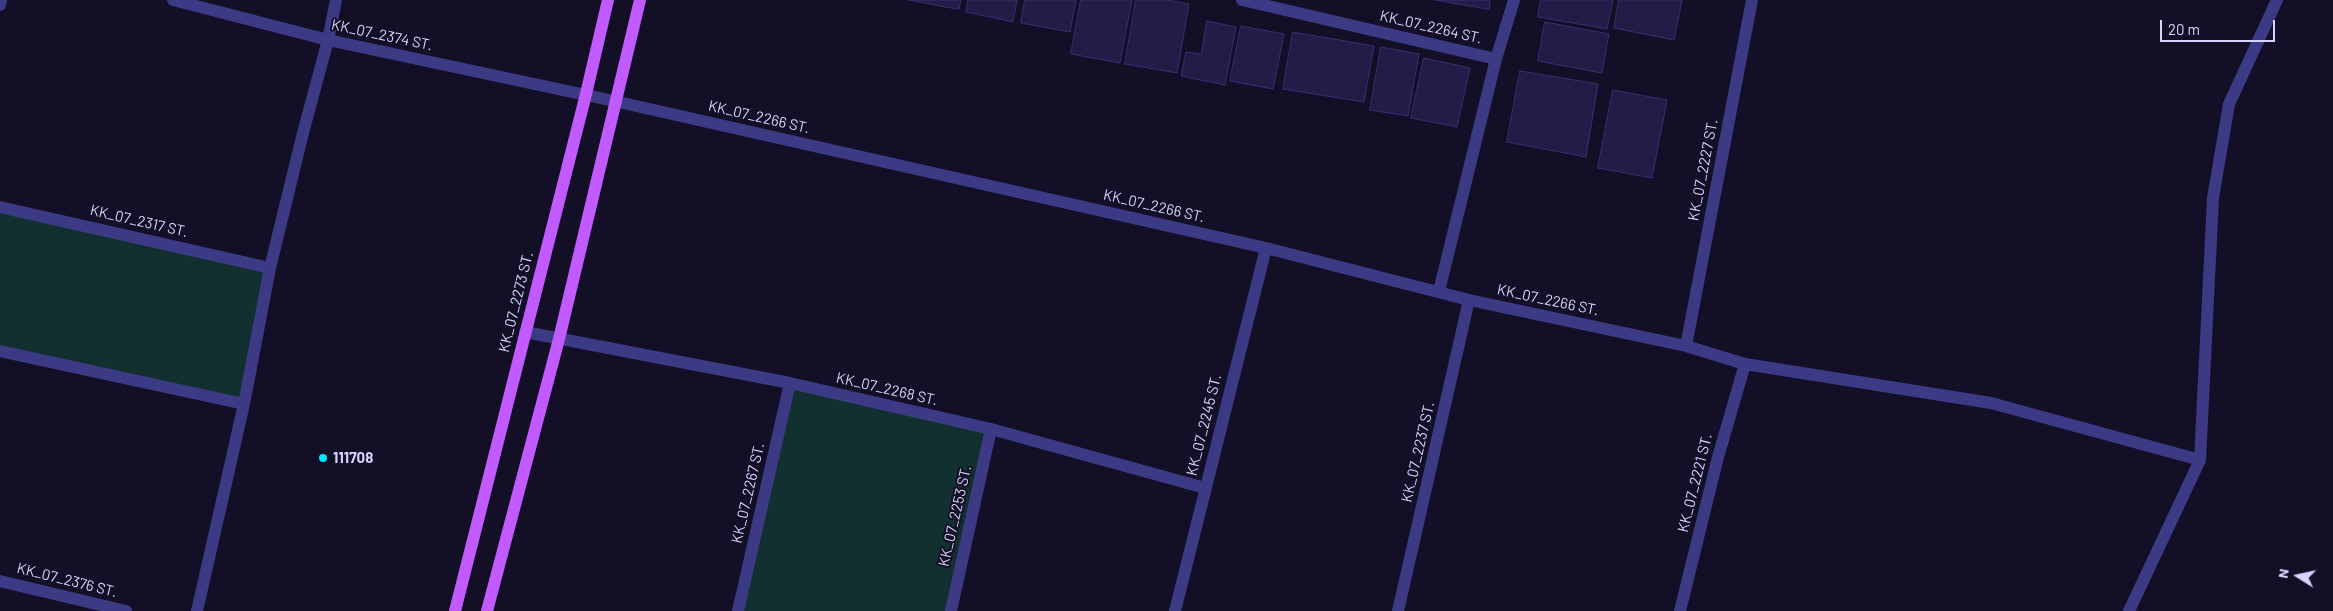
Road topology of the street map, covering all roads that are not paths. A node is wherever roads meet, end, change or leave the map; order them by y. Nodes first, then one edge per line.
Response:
1 (1, 0) edge
2 (173, 0) edge
3 (336, 0) edge
4 (608, 0) edge
5 (640, 0) edge
6 (1242, 0) edge
7 (1514, 0) edge
8 (1752, 0) edge
9 (2277, 0) edge
10 (0, 5) edge
11 (328, 40) junction
12 (1496, 59) junction
13 (586, 94) junction
14 (614, 101) junction
15 (0, 207) edge
16 (1266, 248) junction
17 (270, 268) junction
18 (1439, 290) junction
19 (1469, 300) junction
20 (525, 332) junction
21 (559, 338) junction
22 (1686, 346) junction
23 (0, 351) edge
24 (1745, 364) junction
25 (790, 383) junction
26 (244, 404) junction
27 (991, 429) junction
28 (2200, 460) junction
29 (1205, 488) junction
30 (0, 581) edge
31 (126, 611) edge
32 (197, 611) edge
33 (455, 611) edge
34 (487, 611) edge
35 (738, 611) edge
36 (951, 611) edge
37 (1175, 611) edge
38 (1398, 611) edge
39 (1680, 611) edge
40 (2129, 611) edge

1 - 10 street
2 - 11 street, KK_07_2374 ST.
3 - 11 street
4 - 13 main road, KK_07_2273 ST.
5 - 14 main road
6 - 12 street, KK_07_2264 ST.
7 - 12 street
8 - 22 street, KK_07_2227 ST.
9 - 28 street
11 - 13 street, KK_07_2374 ST.
11 - 17 street
12 - 18 street
13 - 14 street, KK_07_2374 ST.
13 - 20 main road, KK_07_2273 ST.
14 - 16 street, KK_07_2266 ST.
14 - 21 main road
15 - 17 street, KK_07_2317 ST.
16 - 18 street, KK_07_2266 ST.
16 - 29 street, KK_07_2245 ST.
17 - 26 street
18 - 19 street, KK_07_2266 ST.
19 - 22 street, KK_07_2266 ST.
19 - 38 street, KK_07_2237 ST.
20 - 21 street, KK_07_2268 ST.
20 - 33 main road, KK_07_2273 ST.
21 - 25 street, KK_07_2268 ST.
21 - 34 main road
22 - 24 street, KK_07_2266 ST.
23 - 26 street
24 - 28 street, KK_07_2266 ST.
24 - 39 street, KK_07_2221 ST.
25 - 27 street, KK_07_2268 ST.
25 - 35 street, KK_07_2267 ST.
26 - 32 street
27 - 29 street, KK_07_2268 ST.
27 - 36 street, KK_07_2253 ST.
28 - 40 street
29 - 37 street, KK_07_2245 ST.
30 - 31 street, KK_07_2376 ST.

